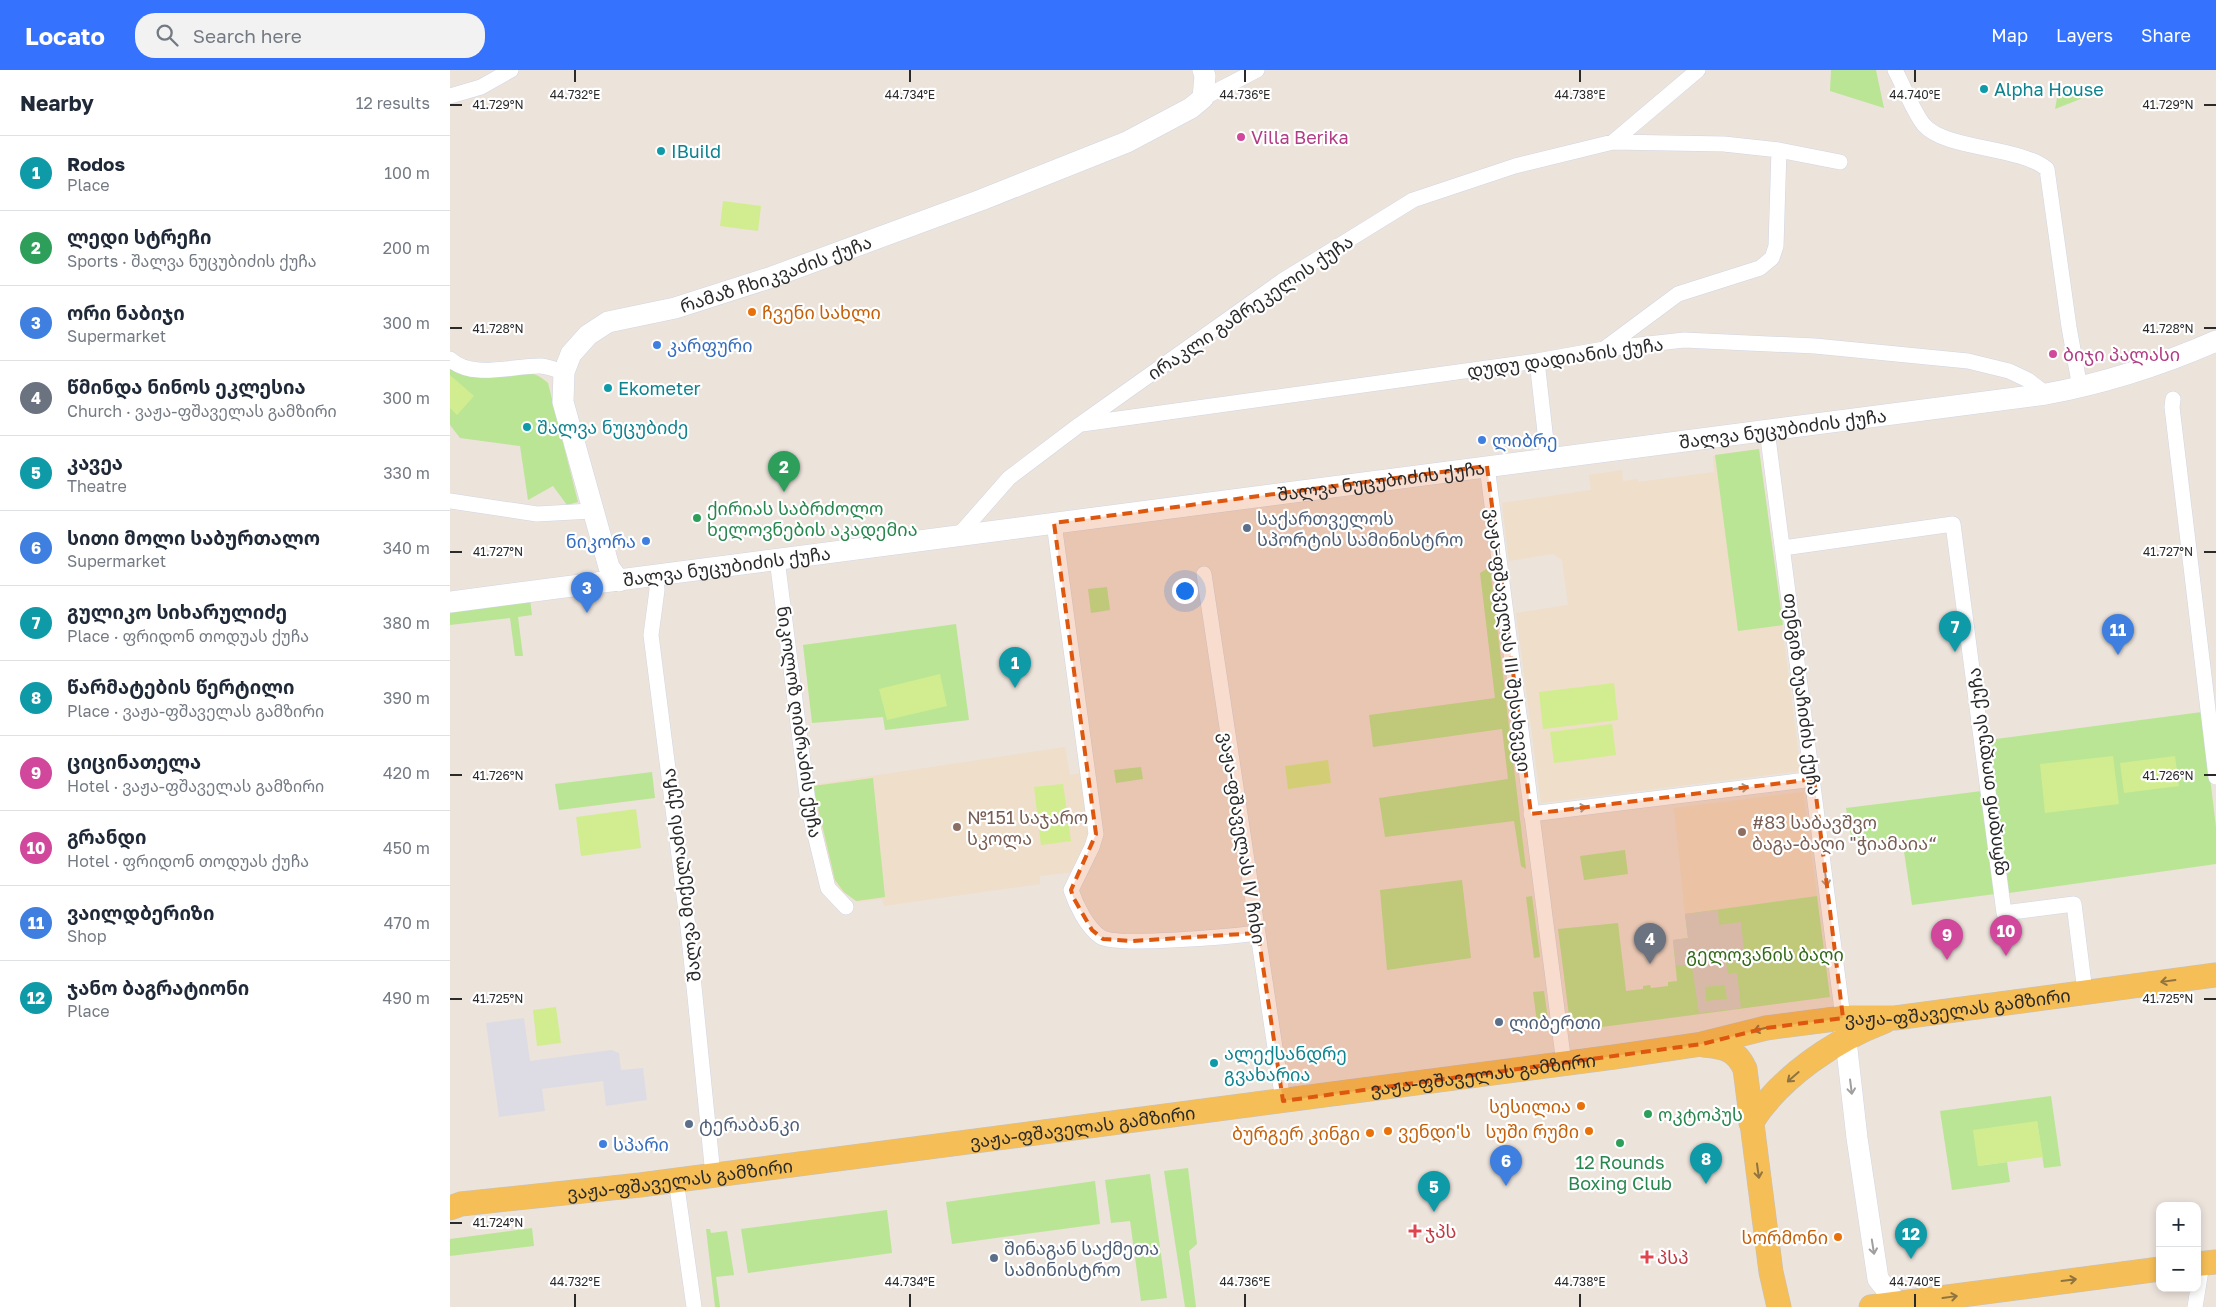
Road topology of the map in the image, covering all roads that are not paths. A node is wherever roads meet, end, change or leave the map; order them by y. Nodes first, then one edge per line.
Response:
1 (511, 70) edge
2 (1203, 70) edge
3 (1257, 70) edge
4 (1698, 70) edge
5 (1895, 70) edge
6 (450, 96) edge
7 (1203, 98) junction
8 (1613, 142) junction
9 (1779, 150) junction
10 (1840, 162) dead end
11 (2216, 340) edge
12 (1604, 349) junction
13 (450, 358) edge
14 (1537, 361) junction
15 (564, 372) junction
16 (2080, 388) junction
17 (2046, 394) junction
18 (2173, 399) dead end
19 (1079, 424) junction
20 (1767, 430) junction
21 (1548, 458) junction
22 (1487, 466) junction
23 (450, 501) edge
24 (592, 511) junction
25 (1054, 523) junction
26 (958, 536) junction
27 (1783, 548) junction
28 (777, 559) junction
29 (1204, 574) dead end
30 (656, 575) junction
31 (619, 581) junction
32 (450, 602) edge
33 (2216, 777) edge
34 (1814, 779) junction
35 (1531, 814) junction
36 (846, 907) dead end
37 (1258, 934) junction
38 (2216, 975) edge
39 (2085, 992) junction
40 (1844, 1028) junction
41 (1702, 1044) junction
42 (1564, 1064) junction
43 (1283, 1101) junction
44 (1752, 1123) junction
45 (714, 1175) junction
46 (676, 1180) junction
47 (454, 1205) edge
48 (2205, 1263) edge
49 (2156, 1270) edge
50 (1896, 1305) edge
51 (694, 1307) edge
52 (1779, 1307) edge
53 (1871, 1307) edge
54 (2195, 1307) edge

1 - 6 street
2 - 7 main road
3 - 7 street, რამაზ ჩხიკვაძის ქუჩა
4 - 8 street, ირაკლი გამრეკელის ქუჩა
5 - 16 street
7 - 15 main road, რამაზ ჩხიკვაძის ქუჩა
8 - 9 street, ირაკლი გამრეკელის ქუჩა
8 - 19 street, ირაკლი გამრეკელის ქუჩა
9 - 10 street, ირაკლი გამრეკელის ქუჩა
9 - 12 street
11 - 16 main road, შალვა ნუცუბიძის ქუჩა
12 - 14 street, დუდუ დადიანის ქუჩა
12 - 17 street, დუდუ დადიანის ქუჩა
13 - 15 street
14 - 19 street, დუდუ დადიანის ქუჩა
14 - 21 street
15 - 24 main road, რამაზ ჩხიკვაძის ქუჩა
16 - 17 main road, შალვა ნუცუბიძის ქუჩა
17 - 20 main road, შალვა ნუცუბიძის ქუჩა
18 - 33 street
19 - 26 street, ირაკლი გამრეკელის ქუჩა
20 - 21 main road, შალვა ნუცუბიძის ქუჩა
20 - 27 street, თენგიზ ბუაჩიძის ქუჩა
21 - 22 main road, შალვა ნუცუბიძის ქუჩა
22 - 25 main road, შალვა ნუცუბიძის ქუჩა
22 - 35 street, ვაჟა-ფშაველას III შესახვევი
23 - 24 street
24 - 31 main road, რამაზ ჩხიკვაძის ქუჩა
25 - 26 main road, შალვა ნუცუბიძის ქუჩა
25 - 37 street
26 - 28 main road, შალვა ნუცუბიძის ქუჩა
27 - 34 street, თენგიზ ბუაჩიძის ქუჩა
27 - 39 street, ფრიდონ თოდუას ქუჩა
28 - 30 main road, შალვა ნუცუბიძის ქუჩა
28 - 36 street, ნიკოლოზ ღიბრაძის ქუჩა
29 - 37 street, ვაჟა-ფშაველას IV ჩიხი
30 - 31 main road, შალვა ნუცუბიძის ქუჩა
30 - 45 street, შალვა მიქელაძის ქუჩა
31 - 32 main road, შალვა ნუცუბიძის ქუჩა
35 -> 34 street
34 -> 40 street, თენგიზ ბუაჩიძის ქუჩა
35 - 42 street, ვაჟა-ფშაველას III შესახვევი
37 - 43 street, ვაჟა-ფშაველას IV ჩიხი
38 -> 39 main road, ვაჟა-ფშაველას გამზირი
39 - 40 main road, ვაჟა-ფშაველას გამზირი
40 -> 41 main road, ვაჟა-ფშაველას გამზირი
40 -> 44 main road
40 -> 50 main road
41 - 42 main road, ვაჟა-ფშაველას გამზირი
41 - 44 main road, ვაჟა-ფშაველას გამზირი
42 - 43 main road, ვაჟა-ფშაველას გამზირი
43 - 45 main road, ვაჟა-ფშაველას გამზირი
44 -> 52 main road, ვაჟა-ფშაველას გამზირი
45 - 46 main road, ვაჟა-ფშაველას გამზირი
46 - 47 main road, ვაჟა-ფშაველას გამზირი
46 - 51 street
48 - 54 street
50 -> 49 main road
50 - 53 main road

